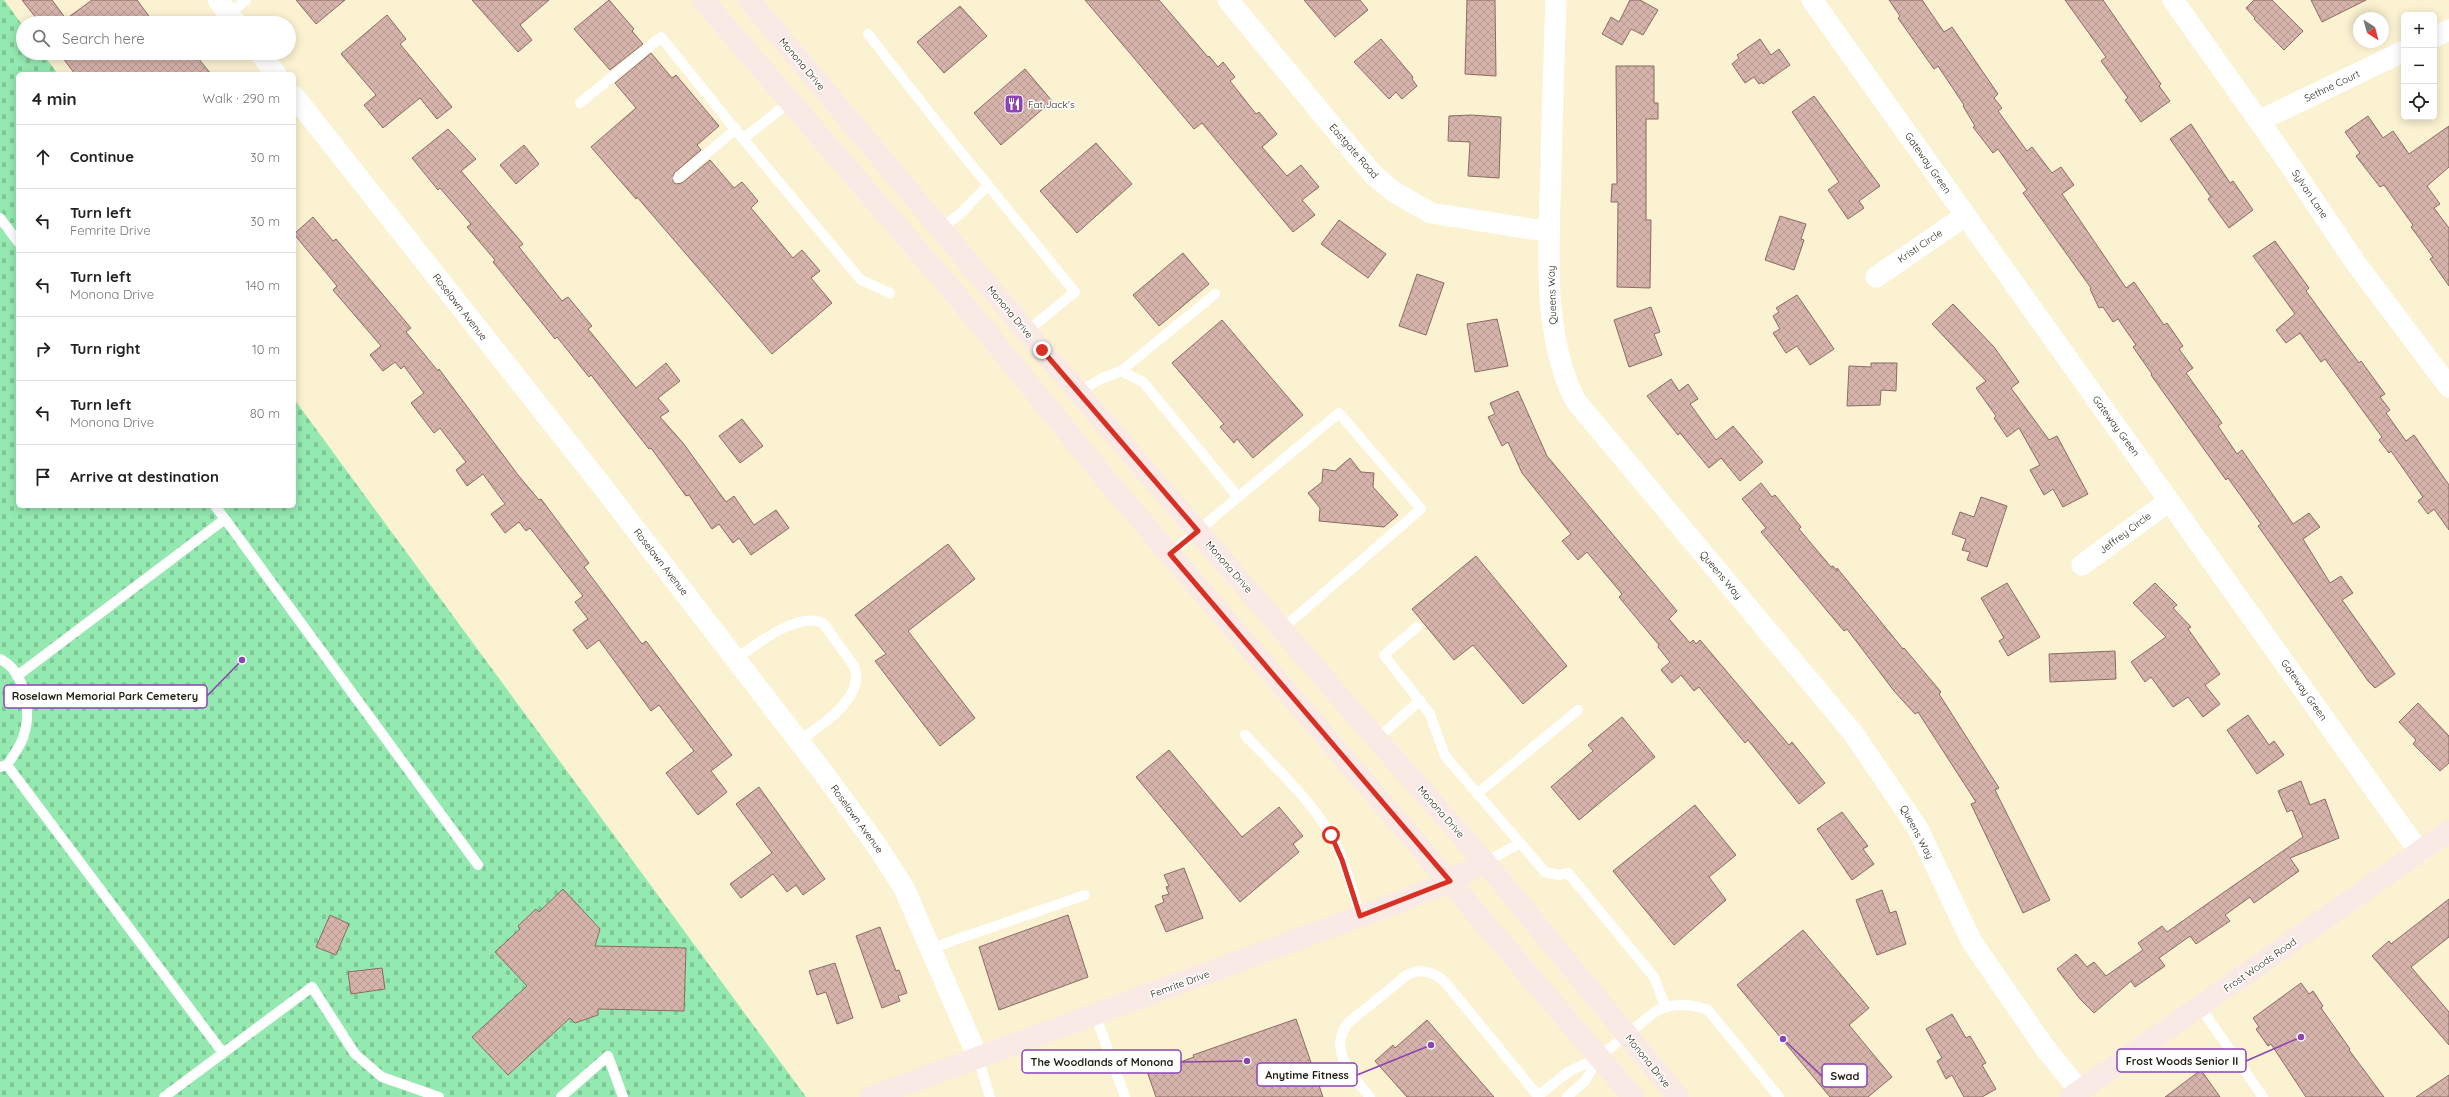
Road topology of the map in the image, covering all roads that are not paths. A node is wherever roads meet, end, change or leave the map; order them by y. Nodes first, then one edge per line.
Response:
1 (246, 0) edge
2 (703, 0) edge
3 (749, 0) edge
4 (1228, 0) edge
5 (1556, 0) edge
6 (1812, 0) edge
7 (2173, 0) edge
8 (228, 12) edge
9 (2449, 30) edge
10 (868, 34) dead end
11 (2437, 36) edge
12 (2401, 52) edge
13 (265, 60) edge
14 (274, 72) edge
15 (296, 99) edge
16 (789, 102) junction
17 (580, 104) dead end
18 (2259, 121) junction
19 (736, 129) junction
20 (743, 139) junction
21 (678, 178) dead end
22 (988, 185) junction
23 (1965, 216) junction
24 (0, 218) edge
25 (941, 229) junction
26 (1550, 232) junction
27 (16, 239) edge
28 (1876, 277) dead end
29 (890, 294) dead end
30 (1215, 294) dead end
31 (1027, 331) junction
32 (1121, 371) junction
33 (2449, 387) edge
34 (1078, 392) junction
35 (1238, 497) junction
36 (2169, 501) junction
37 (217, 508) edge
38 (225, 519) junction
39 (1198, 531) junction
40 (1170, 554) junction
41 (2082, 565) dead end
42 (1417, 627) dead end
43 (1282, 629) junction
44 (0, 659) edge
45 (736, 659) junction
46 (17, 676) junction
47 (1420, 700) junction
48 (1578, 710) dead end
49 (1245, 734) dead end
50 (1377, 739) junction
51 (799, 741) junction
52 (4, 766) edge
53 (1477, 794) junction
54 (2449, 832) edge
55 (1519, 844) junction
56 (2420, 853) junction
57 (1485, 862) junction
58 (478, 865) dead end
59 (1450, 881) junction
60 (1085, 896) dead end
61 (1360, 916) junction
62 (932, 948) junction
63 (1665, 1006) junction
64 (2200, 1007) junction
65 (1095, 1014) junction
66 (1627, 1035) junction
67 (223, 1053) junction
68 (1599, 1057) junction
69 (978, 1058) junction
70 (2075, 1094) edge
71 (1539, 1096) edge
72 (164, 1097) edge
73 (439, 1097) edge
74 (562, 1097) edge
75 (623, 1097) edge
76 (871, 1097) edge
77 (990, 1097) edge
78 (1125, 1097) edge
79 (1370, 1097) edge
80 (1567, 1097) edge
81 (1633, 1097) edge
82 (1678, 1097) edge
83 (1779, 1097) edge
84 (2263, 1097) edge

1 - 8 lane
2 - 16 street
3 - 25 street, Monona Drive
4 - 26 street, Eastgate Road
5 - 26 street, Queens Way
6 - 23 street, Gateway Green
7 - 18 street, Sylvan Lane
9 - 11 street
10 - 22 lane
12 - 18 street, Sethne Court
13 - 14 street
15 - 45 street, Roselawn Avenue
16 - 20 lane
16 - 40 street
17 - 19 lane
18 - 33 street, Sylvan Lane
19 - 20 lane
19 - 21 lane
20 - 29 lane
22 - 25 lane
22 - 31 lane
23 - 28 street, Kristi Circle
23 - 36 street, Gateway Green
24 - 27 lane
25 - 31 street, Monona Drive
26 - 70 street, Queens Way
30 - 32 lane
31 - 34 street, Monona Drive
32 - 34 lane
32 - 35 lane
34 - 39 street, Monona Drive
35 - 39 lane
35 - 43 lane
36 - 41 street, Jeffrey Circle
36 - 56 street, Gateway Green
37 - 38 lane
38 - 46 lane
38 - 58 lane
39 - 40 lane
39 - 43 street, Monona Drive
40 - 59 street
42 - 47 lane
43 - 50 street, Monona Drive
44 - 46 lane
45 - 51 street, Roselawn Avenue
45 - 51 lane
46 - 52 lane
47 - 50 lane
47 - 53 lane
48 - 53 lane
49 - 61 lane
50 - 57 street, Monona Drive
51 - 62 street, Roselawn Avenue
52 - 67 lane
53 - 55 lane
54 - 56 street, Frost Woods Road
55 - 57 lane
55 - 63 lane
56 - 64 street, Frost Woods Road
57 - 59 street, Femrite Drive
57 - 66 street, Monona Drive
59 - 61 street, Femrite Drive
59 - 68 street
60 - 62 lane
61 - 65 street, Femrite Drive
62 - 69 street, Roselawn Avenue
63 - 66 lane
63 - 83 lane
64 - 70 street, Frost Woods Road
64 - 84 lane
65 - 69 street, Femrite Drive
65 - 78 lane
66 - 68 lane
66 - 82 street, Monona Drive
67 - 72 lane
67 - 73 lane
68 - 71 lane
68 - 80 lane
68 - 81 street
69 - 76 street, Femrite Drive
69 - 77 lane
71 - 79 lane
74 - 75 lane

